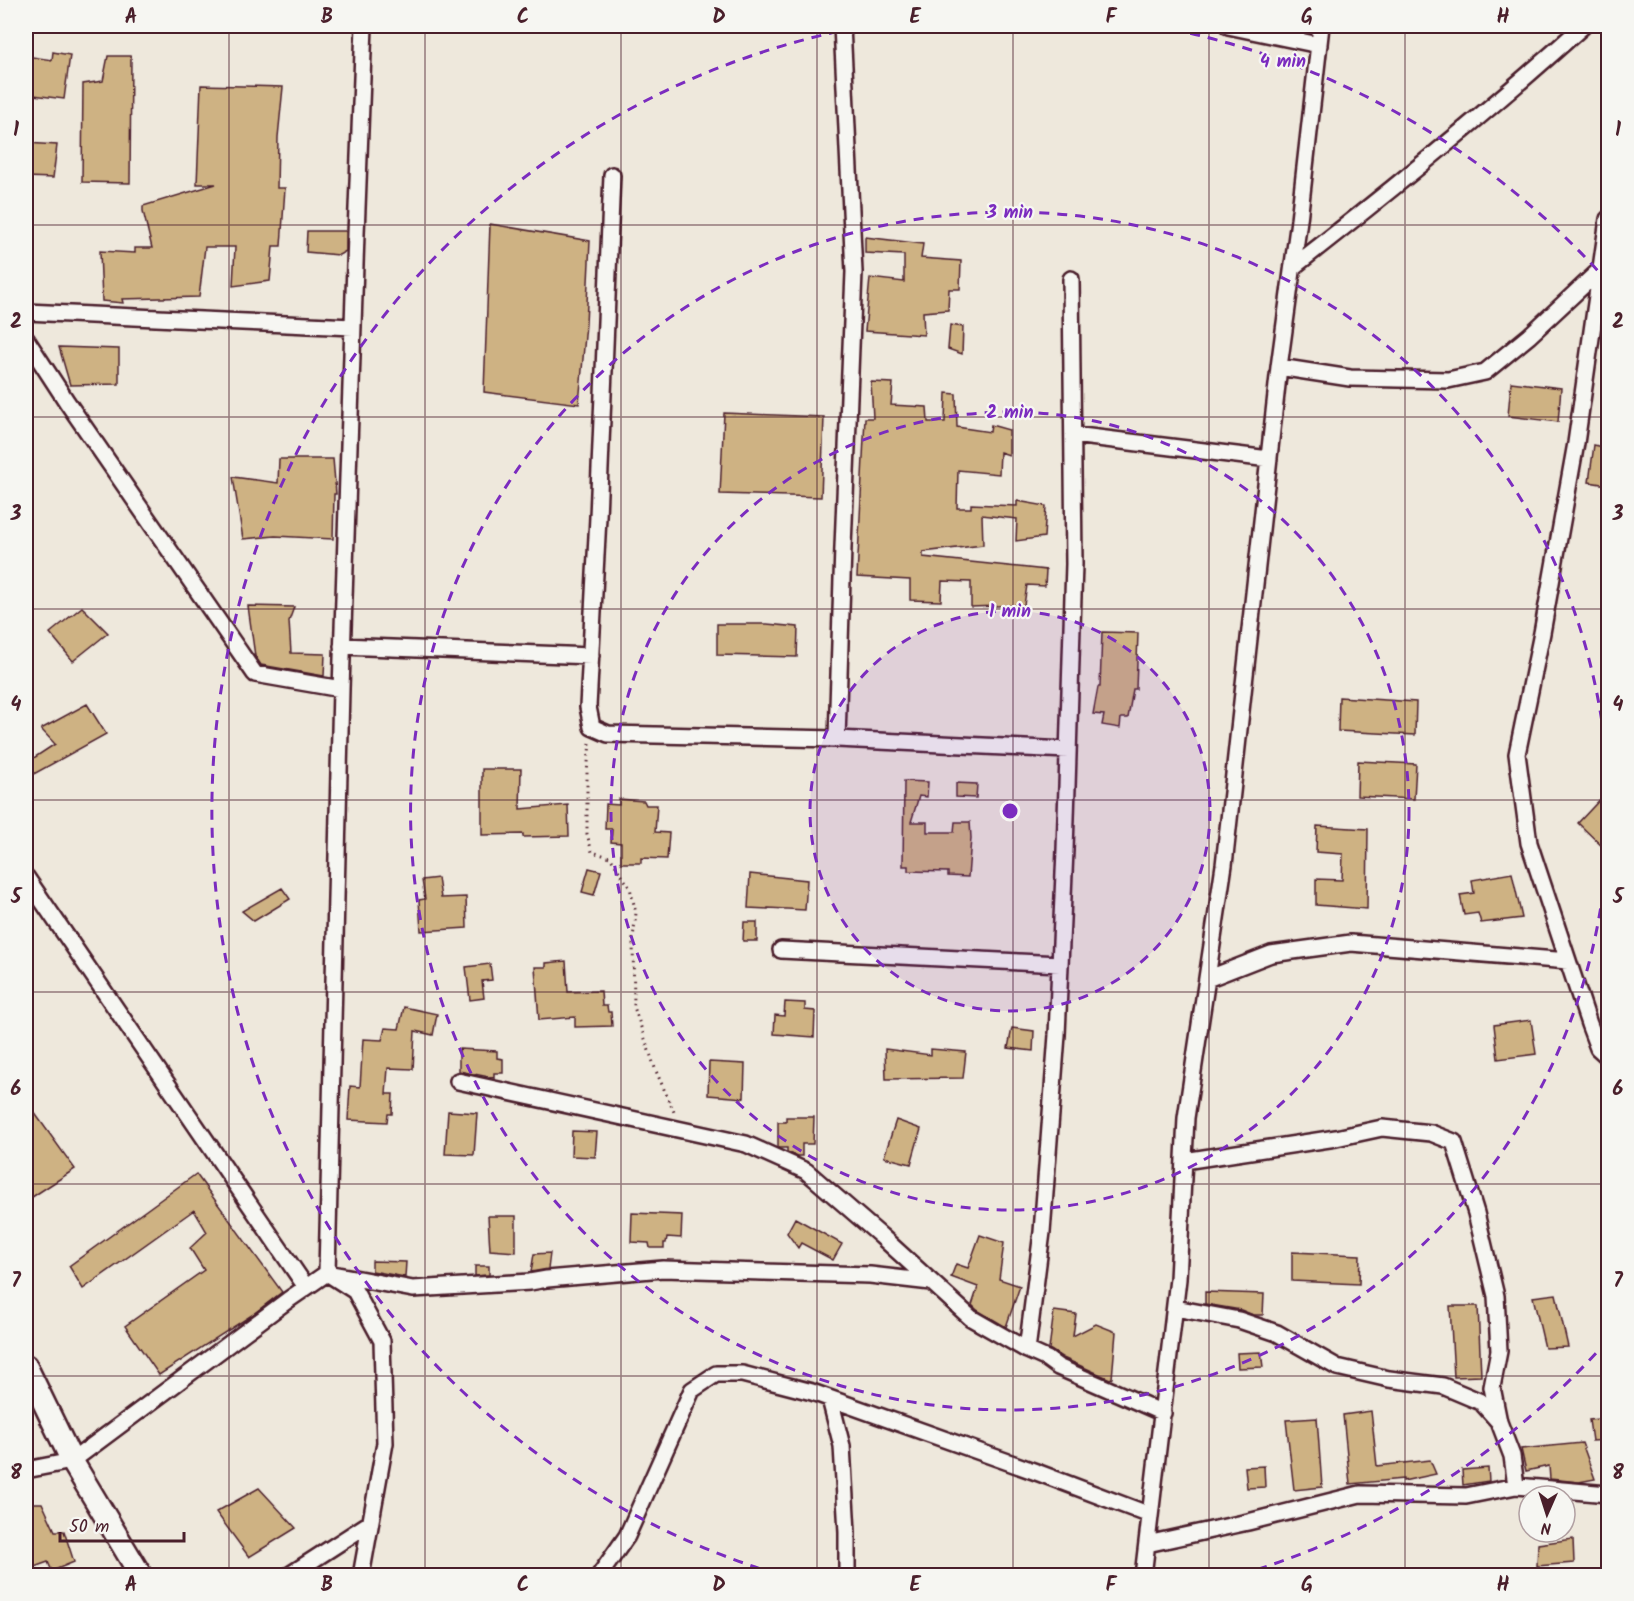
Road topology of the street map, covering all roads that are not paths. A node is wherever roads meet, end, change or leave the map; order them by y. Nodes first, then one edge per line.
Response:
1 (364, 26) edge
2 (842, 26) edge
3 (1228, 26) edge
4 (1321, 26) edge
5 (1583, 26) edge
6 (1319, 45) junction
7 (612, 175) dead end
8 (1608, 219) edge
9 (1293, 267) junction
10 (1602, 268) junction
11 (1071, 279) dead end
12 (26, 312) edge
13 (353, 327) junction
14 (26, 339) edge
15 (1279, 367) junction
16 (1073, 435) junction
17 (1269, 459) junction
18 (342, 646) junction
19 (591, 656) junction
20 (341, 689) junction
21 (837, 739) junction
22 (1068, 750) junction
23 (26, 877) edge
24 (781, 950) dead end
25 (1568, 961) junction
26 (1060, 964) junction
27 (1207, 979) junction
28 (1608, 1057) edge
29 (458, 1081) dead end
30 (1184, 1161) junction
31 (327, 1273) junction
32 (931, 1282) junction
33 (306, 1287) junction
34 (1175, 1308) junction
35 (1027, 1350) junction
36 (26, 1366) edge
37 (830, 1399) junction
38 (1163, 1413) junction
39 (1499, 1422) junction
40 (72, 1461) junction
41 (26, 1470) edge
42 (1516, 1486) junction
43 (1608, 1494) edge
44 (1150, 1515) junction
45 (370, 1523) junction
46 (1147, 1544) junction
47 (141, 1575) edge
48 (288, 1575) edge
49 (361, 1575) edge
50 (599, 1575) edge
51 (847, 1575) edge
52 (1143, 1575) edge

1 - 13 street
2 - 21 street
3 - 6 street
4 - 6 street
5 - 9 street
6 - 9 street
7 - 19 street
8 - 10 street
9 - 15 street
10 - 15 street
10 - 25 street
11 - 16 street
12 - 13 street
13 - 18 street
14 - 20 street
15 - 17 street
16 - 17 street
16 - 22 street
17 - 27 street
18 - 19 street
18 - 20 street
19 - 21 street
20 - 31 street
21 - 22 street
22 - 26 street
23 - 33 street
24 - 26 street
25 - 27 street
25 - 28 street
26 - 35 street
27 - 30 street
29 - 32 street
30 - 34 street
30 - 39 street
31 - 32 street
31 - 33 street
31 - 45 street
32 - 35 street
33 - 40 street
34 - 38 street
34 - 39 street
35 - 38 street
36 - 40 main road
37 - 44 street
37 - 50 street
37 - 51 street
38 - 44 street
39 - 42 street
40 - 41 street
40 - 47 main road
42 - 43 street
42 - 46 street
44 - 46 street
45 - 48 street
45 - 49 street
46 - 52 street

